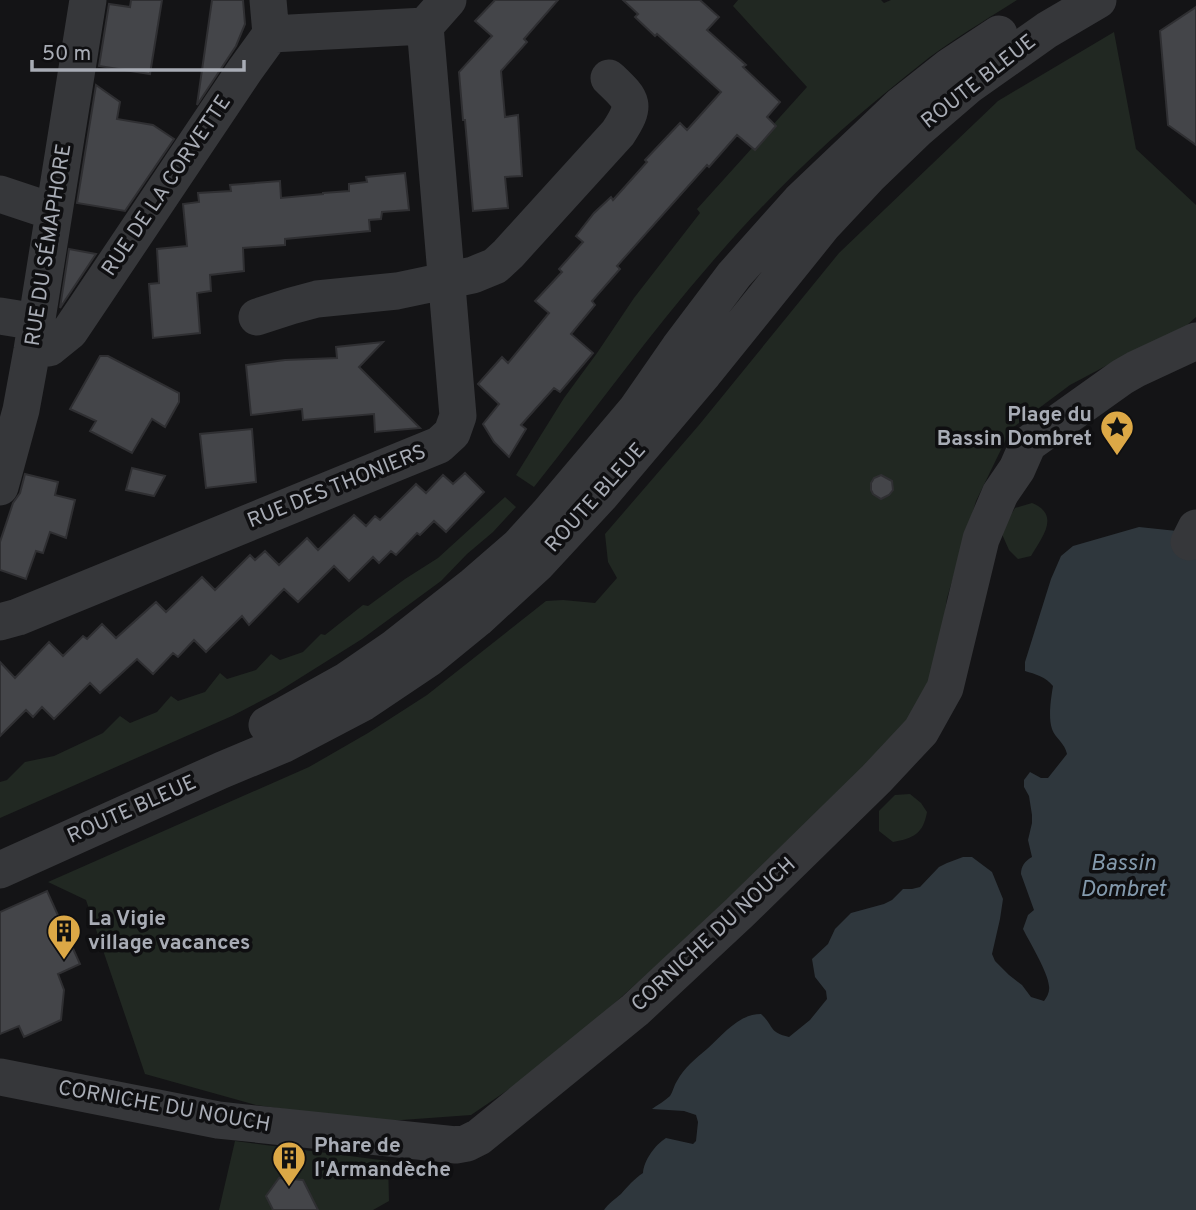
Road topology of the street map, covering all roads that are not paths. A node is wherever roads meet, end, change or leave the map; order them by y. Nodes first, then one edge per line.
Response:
1 (88, 0) edge
2 (1054, 0) edge
3 (1098, 0) edge
4 (437, 13) edge
5 (270, 17) edge
6 (609, 78) dead end
7 (0, 194) edge
8 (54, 212) junction
9 (445, 280) junction
10 (0, 317) edge
11 (257, 317) dead end
12 (35, 336) junction
13 (1196, 341) edge
14 (0, 487) edge
15 (0, 622) edge
16 (0, 844) edge
17 (0, 870) edge
18 (0, 1077) edge

1 - 8 street, RUE DU SÉMAPHORE
2 - 16 street, ROUTE BLEUE
3 - 17 street, ROUTE BLEUE
4 - 5 street
4 - 9 street, RUE DES THONIERS
5 - 12 street, RUE DE LA CORVETTE
6 - 9 street
7 - 8 street
8 - 12 street, RUE DU SÉMAPHORE
9 - 11 street
9 - 15 street, RUE DES THONIERS
10 - 12 street
12 - 14 street, RUE DU SÉMAPHORE
13 - 18 street, CORNICHE DU NOUCH

